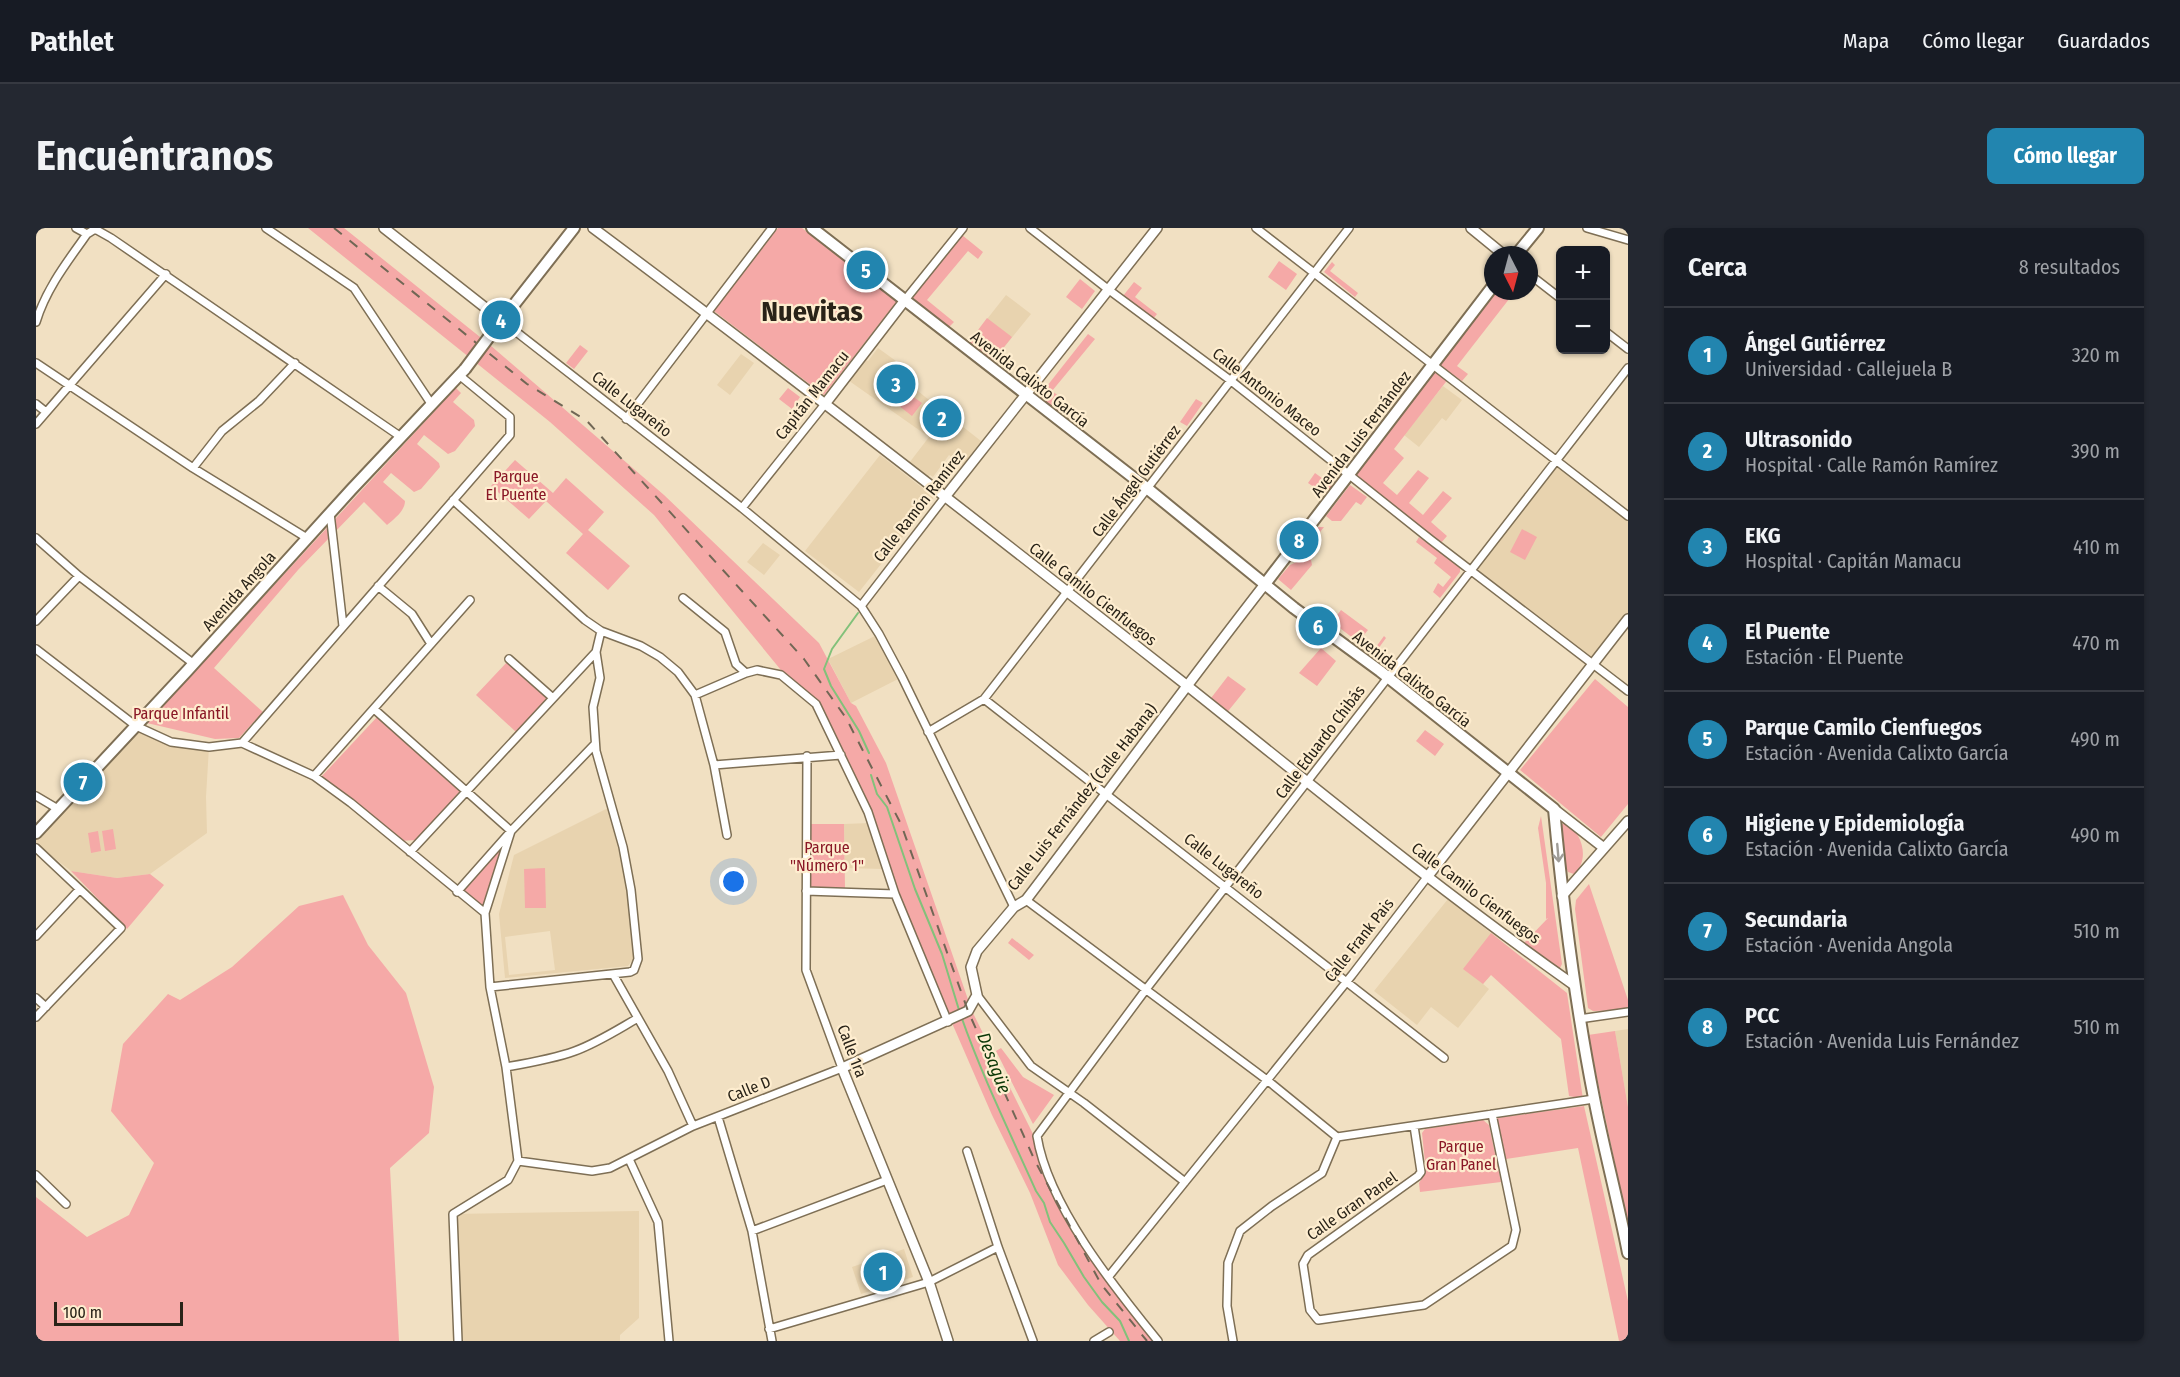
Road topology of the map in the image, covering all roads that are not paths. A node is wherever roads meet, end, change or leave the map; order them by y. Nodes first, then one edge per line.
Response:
1 (76, 228) edge
2 (95, 228) edge
3 (266, 228) edge
4 (384, 228) edge
5 (574, 228) edge
6 (593, 228) edge
7 (772, 228) edge
8 (812, 228) edge
9 (963, 228) edge
10 (1030, 228) edge
11 (1157, 228) edge
12 (1256, 228) edge
13 (1349, 228) edge
14 (1471, 228) edge
15 (1538, 228) edge
16 (1587, 228) edge
17 (87, 234) junction
18 (1628, 240) edge
19 (1493, 246) edge
20 (1523, 246) edge
21 (1314, 273) junction
22 (166, 274) junction
23 (1538, 281) edge
24 (1109, 290) junction
25 (1556, 295) edge
26 (1484, 298) edge
27 (905, 300) junction
28 (706, 313) junction
29 (36, 322) edge
30 (498, 325) junction
31 (1610, 336) edge
32 (1628, 349) edge
33 (36, 363) edge
34 (295, 363) junction
35 (1433, 365) junction
36 (1628, 368) edge
37 (462, 372) junction
38 (1230, 380) junction
39 (69, 385) junction
40 (1025, 394) junction
41 (36, 404) edge
42 (825, 404) junction
43 (432, 405) junction
44 (46, 412) junction
45 (626, 419) junction
46 (36, 424) edge
47 (401, 436) junction
48 (1555, 460) junction
49 (193, 468) junction
50 (1350, 473) junction
51 (1148, 489) junction
52 (945, 497) junction
53 (453, 500) junction
54 (742, 508) junction
55 (330, 513) junction
56 (1628, 516) edge
57 (36, 538) edge
58 (307, 538) junction
59 (1470, 570) junction
60 (79, 576) junction
61 (1265, 584) junction
62 (378, 586) junction
63 (1067, 593) junction
64 (683, 598) dead end
65 (470, 600) dead end
66 (861, 606) junction
67 (1628, 619) edge
68 (36, 621) edge
69 (343, 626) junction
70 (601, 631) junction
71 (431, 644) junction
72 (36, 649) edge
73 (596, 651) junction
74 (509, 659) dead end
75 (1593, 663) junction
76 (194, 664) junction
77 (746, 673) junction
78 (1387, 678) junction
79 (1186, 685) junction
80 (1628, 691) edge
81 (695, 695) junction
82 (553, 698) junction
83 (984, 699) junction
84 (374, 709) junction
85 (136, 726) junction
86 (928, 732) junction
87 (242, 743) junction
88 (595, 744) junction
89 (841, 755) junction
90 (807, 756) junction
91 (714, 765) junction
92 (1508, 771) junction
93 (314, 776) junction
94 (1308, 782) junction
95 (466, 791) junction
96 (1107, 794) junction
97 (36, 796) edge
98 (1554, 809) junction
99 (58, 810) junction
100 (1628, 821) edge
101 (511, 831) junction
102 (36, 833) edge
103 (727, 836) dead end
104 (36, 848) edge
105 (1604, 848) junction
106 (410, 852) junction
107 (1428, 876) junction
108 (1227, 887) junction
109 (79, 890) junction
110 (806, 891) junction
111 (457, 892) junction
112 (895, 894) junction
113 (1562, 896) junction
114 (1026, 900) junction
115 (1014, 907) junction
116 (485, 913) junction
117 (36, 936) edge
118 (613, 974) junction
119 (1347, 981) junction
120 (1574, 985) junction
121 (490, 987) junction
122 (1147, 988) junction
123 (977, 995) junction
124 (36, 998) edge
125 (46, 1007) junction
126 (1628, 1012) edge
127 (36, 1017) edge
128 (638, 1018) junction
129 (1580, 1019) junction
130 (951, 1020) junction
131 (1444, 1058) dead end
132 (506, 1067) junction
133 (842, 1068) junction
134 (1267, 1080) junction
135 (1069, 1092) junction
136 (1594, 1099) junction
137 (1492, 1114) junction
138 (718, 1117) junction
139 (693, 1126) junction
140 (1414, 1126) junction
141 (1337, 1137) junction
142 (967, 1151) dead end
143 (629, 1159) junction
144 (518, 1161) junction
145 (36, 1175) edge
146 (886, 1180) junction
147 (1185, 1182) junction
148 (66, 1204) dead end
149 (752, 1231) junction
150 (998, 1247) junction
151 (1628, 1253) edge
152 (1109, 1276) junction
153 (929, 1282) junction
154 (770, 1329) junction
155 (1109, 1332) dead end
156 (458, 1341) edge
157 (669, 1341) edge
158 (772, 1341) edge
159 (948, 1341) edge
160 (1034, 1341) edge
161 (1094, 1341) edge
162 (1158, 1341) edge
163 (1233, 1341) edge

1 - 17 street
2 - 17 street
2 - 22 street
3 - 43 street
4 - 30 main road, Calle Lugareño
5 - 30 main road, Avenida Angola
6 - 28 main road, Calle Camilo Cienfuegos
7 - 28 street
8 - 27 main road, Avenida Calixto García
9 - 27 street
10 - 24 street, Calle Antonio Maceo
11 - 24 main road, Calle Ramón Ramírez
12 - 21 street
13 - 21 street, Calle Ángel Gutiérrez
14 - 19 main road
15 - 20 main road
16 - 18 street
17 - 29 street
21 - 35 street
21 - 38 street, Calle Ángel Gutiérrez
22 - 34 street
22 - 39 street
23 - 25 street
24 - 38 street, Calle Antonio Maceo
24 - 40 main road, Calle Ramón Ramírez
26 - 35 main road, Avenida Luis Fernández
27 - 40 main road, Avenida Calixto García
27 - 42 main road, Capitán Mamacu
28 - 42 main road, Calle Camilo Cienfuegos
28 - 45 street
30 - 37 main road, Avenida Angola, bridge
30 - 45 street, Calle Lugareño
31 - 32 street
33 - 39 street
34 - 47 street
34 - 49 street
35 - 48 street
35 - 50 main road, Avenida Luis Fernández
36 - 48 street, Calle Eduardo Chibás
37 - 43 main road, Avenida Angola
37 - 53 street
38 - 50 street, Calle Antonio Maceo
38 - 51 street, Calle Ángel Gutiérrez
39 - 44 street
39 - 49 street
40 - 51 main road, Avenida Calixto García
40 - 52 main road, Calle Ramón Ramírez
41 - 44 street
42 - 52 main road, Calle Camilo Cienfuegos
42 - 54 street, Capitán Mamacu
43 - 47 main road, Avenida Angola
44 - 46 street
45 - 54 street, Calle Lugareño
47 - 55 main road, Avenida Angola
48 - 56 street
48 - 59 street, Calle Eduardo Chibás
49 - 58 street
50 - 59 street, Calle Antonio Maceo
50 - 61 main road, Avenida Luis Fernández
51 - 61 main road, Avenida Calixto García
51 - 63 street, Calle Ángel Gutiérrez
52 - 63 main road, Calle Camilo Cienfuegos
52 - 66 street, Calle Ramón Ramírez
53 - 62 street
53 - 70 street
54 - 66 street, Calle Lugareño
55 - 58 main road, Avenida Angola
55 - 69 street
57 - 60 street
58 - 76 main road, Avenida Angola
59 - 75 street, Calle Antonio Maceo
59 - 78 street, Calle Eduardo Chibás
60 - 68 street
60 - 76 street
61 - 78 main road, Avenida Calixto García
61 - 79 main road, Avenida Luis Fernández
62 - 69 street
62 - 71 street
63 - 79 main road, Calle Camilo Cienfuegos
63 - 83 street, Calle Ángel Gutiérrez
64 - 77 street
65 - 71 street
66 - 86 street, Calle Lugareño
67 - 75 main road, Calle Frank Pais
69 - 87 street
70 - 73 street
70 - 81 street
71 - 84 street
72 - 85 street
73 - 82 street
73 - 88 street
74 - 82 street
75 - 80 street, Calle Antonio Maceo
75 - 92 main road, Calle Frank Pais
76 - 85 main road, Avenida Angola
77 - 81 street
77 - 89 street
78 - 92 main road, Avenida Calixto García
78 - 94 street, Calle Eduardo Chibás
79 - 94 main road, Calle Camilo Cienfuegos
79 - 96 main road, Calle Luis Fernández (Calle Habana)
81 - 91 street
82 - 95 street
83 - 86 street, Calle Ángel Gutiérrez
83 - 96 street, Calle Lugareño
84 - 93 street
84 - 95 street
85 - 87 street
85 - 99 main road, Avenida Angola
86 - 115 street, Calle Lugareño
87 - 93 street
88 - 101 street
88 - 118 street
89 - 90 street
89 - 112 street
90 - 91 street
90 - 110 street, Calle 1ra
91 - 103 street
92 - 98 main road, Avenida Calixto García
92 - 107 main road, Calle Frank Pais
93 - 106 street
94 - 107 main road, Calle Camilo Cienfuegos
94 - 108 street, Calle Eduardo Chibás
95 - 101 street
95 - 106 street
96 - 108 street, Calle Lugareño
96 - 114 main road, Calle Luis Fernández (Calle Habana)
97 - 99 street
98 - 105 main road
98 -> 113 main road
99 - 102 main road, Avenida Angola
100 - 105 main road
101 - 111 street
101 - 116 street
104 - 109 street
105 - 113 main road
106 - 111 street
107 - 119 street, Calle Frank Pais
107 - 120 main road, Calle Camilo Cienfuegos
108 - 119 street, Calle Lugareño
108 - 122 street, Calle Eduardo Chibás
109 - 117 street
109 - 125 street
110 - 112 street
110 - 133 street, Calle 1ra
111 - 116 street
112 - 130 street
113 - 120 main road
114 - 115 main road, Calle Luis Fernández (Calle Habana)
114 - 122 street
115 - 123 main road, Calle Luis Fernández (Calle Habana)
116 - 121 street
118 - 121 street
118 - 128 street
119 - 131 street, Calle Lugareño
119 - 134 street, Calle Frank Pais
120 - 129 main road
121 - 132 street
122 - 134 street
122 - 135 street, Calle Eduardo Chibás
123 - 130 main road, Calle D
123 - 135 street
124 - 125 street
125 - 127 street
126 - 129 street
128 - 132 street
128 - 139 street
129 - 136 main road
130 - 133 main road, Calle D
132 - 144 street
133 - 138 street, Calle D
133 - 146 main road, Calle 1ra
134 - 141 street
134 - 147 street, Calle Frank Pais
135 - 147 street
135 - 152 street, Calle Eduardo Chibás
136 - 137 street
136 - 151 main road
137 - 140 street
137 - 140 street, Calle Gran Panel
138 - 139 street, Calle D
138 - 149 street
139 - 143 street, Calle D
140 - 141 street
141 - 163 street
142 - 150 street
143 - 144 street, Calle D
143 - 157 street
144 - 156 street
145 - 148 street
146 - 149 street
146 - 153 main road, Calle 1ra
147 - 152 street, Calle Frank Pais
149 - 154 street
150 - 153 street
150 - 160 street
152 - 162 street
153 - 154 street
153 - 159 main road, Calle 1ra
154 - 158 street
155 - 161 street

